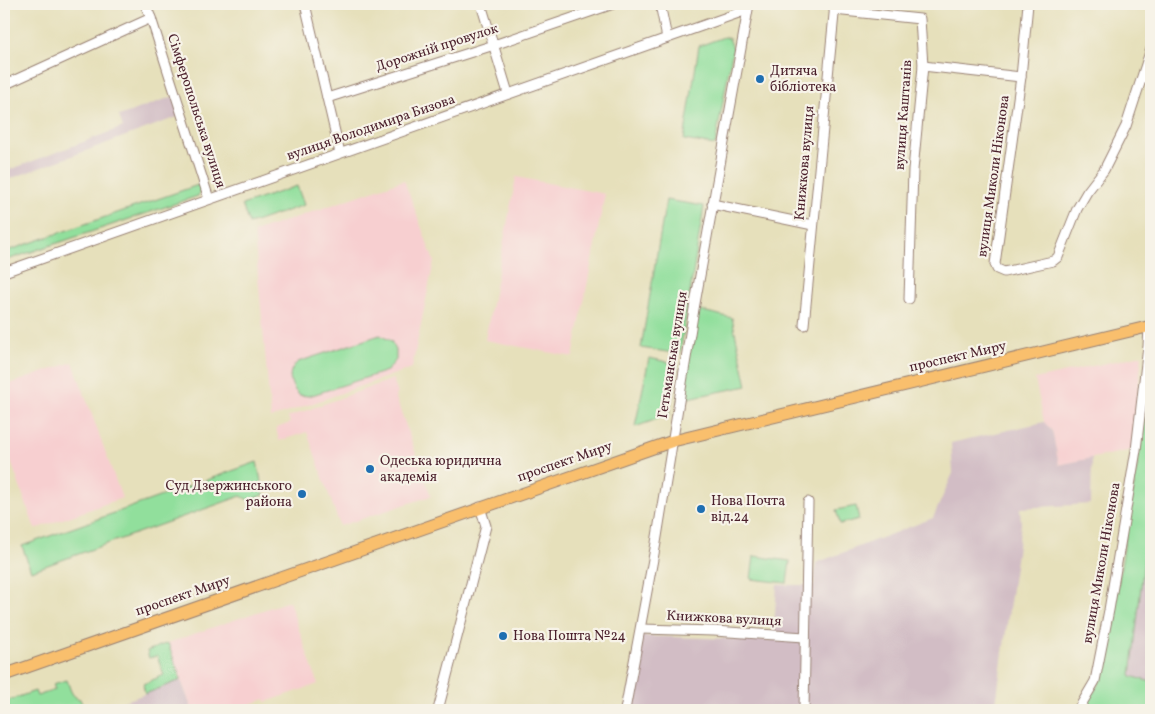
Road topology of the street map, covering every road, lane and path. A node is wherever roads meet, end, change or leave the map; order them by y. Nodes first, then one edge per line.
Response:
1 (145, 4) edge
2 (305, 4) edge
3 (481, 4) edge
4 (613, 4) edge
5 (660, 4) edge
6 (1028, 4) edge
7 (748, 7) edge
8 (834, 7) edge
9 (151, 18) junction
10 (667, 38) junction
11 (494, 45) junction
12 (1151, 49) edge
13 (922, 66) junction
14 (1021, 77) junction
15 (4, 85) edge
16 (508, 93) junction
17 (327, 98) junction
18 (340, 153) junction
19 (209, 199) junction
20 (712, 204) junction
21 (813, 225) junction
22 (4, 272) edge
23 (908, 299) dead end
24 (804, 326) dead end
25 (1150, 327) edge
26 (673, 440) junction
27 (808, 502) dead end
28 (480, 507) junction
29 (641, 629) junction
30 (805, 637) junction
31 (4, 675) edge
32 (438, 710) edge
33 (625, 710) edge
34 (804, 710) edge
35 (1078, 710) edge

1 - 9 street, Сімферопольська вулиця
2 - 17 street
3 - 11 street
4 - 11 street, Дорожній провулок
5 - 10 street
6 - 14 street, вулиця Миколи Ніконова
7 - 10 street, вулиця Володимира Бизова
7 - 20 street, Гетьманська вулиця
8 - 13 street, вулиця Каштанів
8 - 21 street, Книжкова вулиця
9 - 15 street
9 - 19 street, Сімферопольська вулиця
10 - 16 street, вулиця Володимира Бизова
11 - 16 street
11 - 17 street, Дорожній провулок
12 - 14 street, вулиця Миколи Ніконова
13 - 14 street
13 - 23 street, вулиця Каштанів
16 - 18 street, вулиця Володимира Бизова
17 - 18 street
18 - 19 street, вулиця Володимира Бизова
19 - 22 street, вулиця Володимира Бизова
20 - 21 street
20 - 26 street, Гетьманська вулиця
21 - 24 street, Книжкова вулиця
25 - 26 main road, проспект Миру
25 - 35 street, вулиця Миколи Ніконова
26 - 28 main road, проспект Миру
26 - 29 street, Гетьманська вулиця
27 - 30 street
28 - 31 main road, проспект Миру
28 - 32 street
29 - 30 street, Книжкова вулиця
29 - 33 street, Гетьманська вулиця
30 - 34 street

